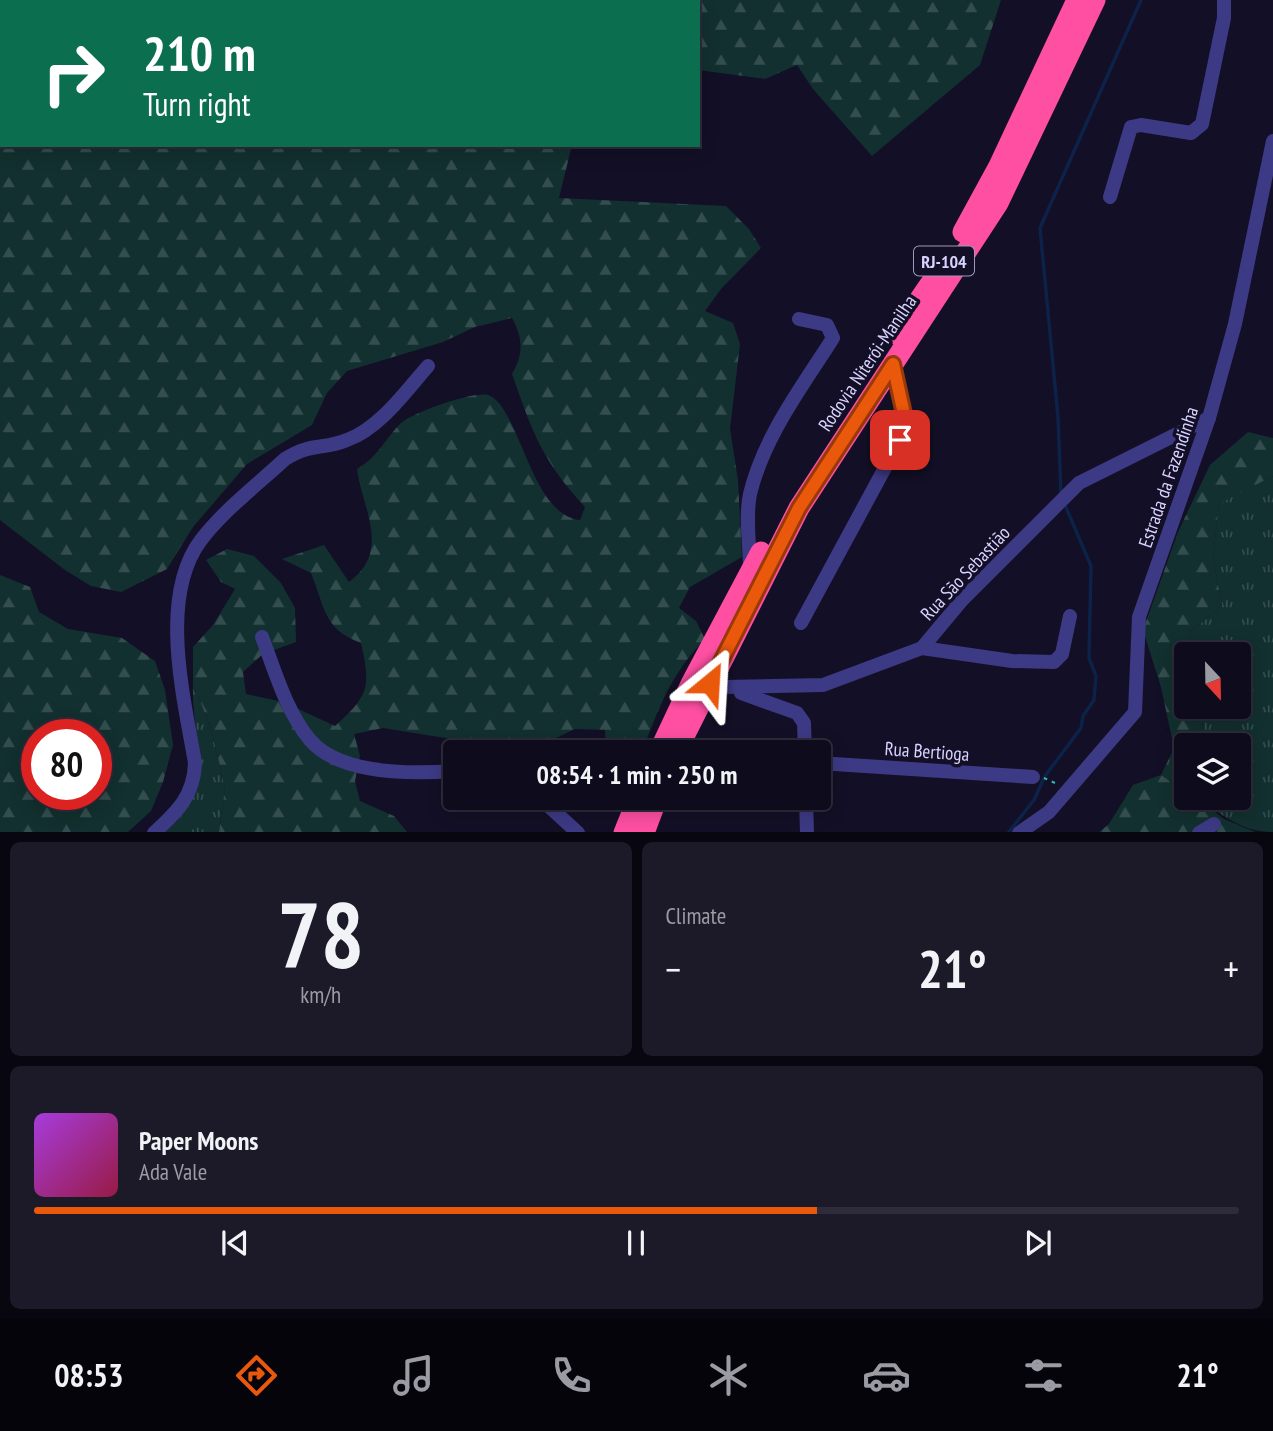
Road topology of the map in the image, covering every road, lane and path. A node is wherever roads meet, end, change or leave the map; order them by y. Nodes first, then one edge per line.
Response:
1 (1077, 0) edge
2 (1095, 0) edge
3 (1224, 0) edge
4 (1273, 141) edge
5 (1110, 197) dead end
6 (799, 319) dead end
7 (893, 364) junction
8 (428, 366) dead end
9 (1209, 418) junction
10 (750, 570) junction
11 (1070, 616) dead end
12 (801, 623) dead end
13 (262, 637) dead end
14 (922, 649) junction
15 (717, 685) junction
16 (665, 740) edge
17 (683, 740) edge
18 (805, 740) edge
19 (831, 764) edge
20 (443, 772) edge
21 (1033, 777) dead end
22 (554, 810) edge
23 (633, 810) edge
24 (652, 810) edge
25 (806, 810) edge
26 (1214, 824) dead end
27 (154, 832) edge
28 (579, 832) edge
29 (624, 832) edge
30 (644, 832) edge
31 (807, 832) edge
32 (1019, 832) edge
33 (1199, 832) edge

1 - 10 highway, Rodovia Niterói-Manilha / RJ-104
2 - 7 highway, Rodovia Niterói-Manilha / RJ-104
3 - 5 street
4 - 9 street, Estrada da Fazendinha
6 - 10 street
7 - 12 street
7 - 15 highway, Rodovia Niterói-Manilha / RJ-104
8 - 27 street
9 - 14 street, Rua São Sebastião
9 - 32 street, Estrada da Fazendinha
10 - 16 highway, Rodovia Niterói-Manilha / RJ-104
11 - 14 street
13 - 20 street
14 - 15 street, Rua São Sebastião
15 - 17 highway, Rodovia Niterói-Manilha / RJ-104
15 - 18 street
19 - 21 street, Rua Bertioga
22 - 28 street
23 - 29 highway
24 - 30 highway
25 - 31 street
26 - 33 street

